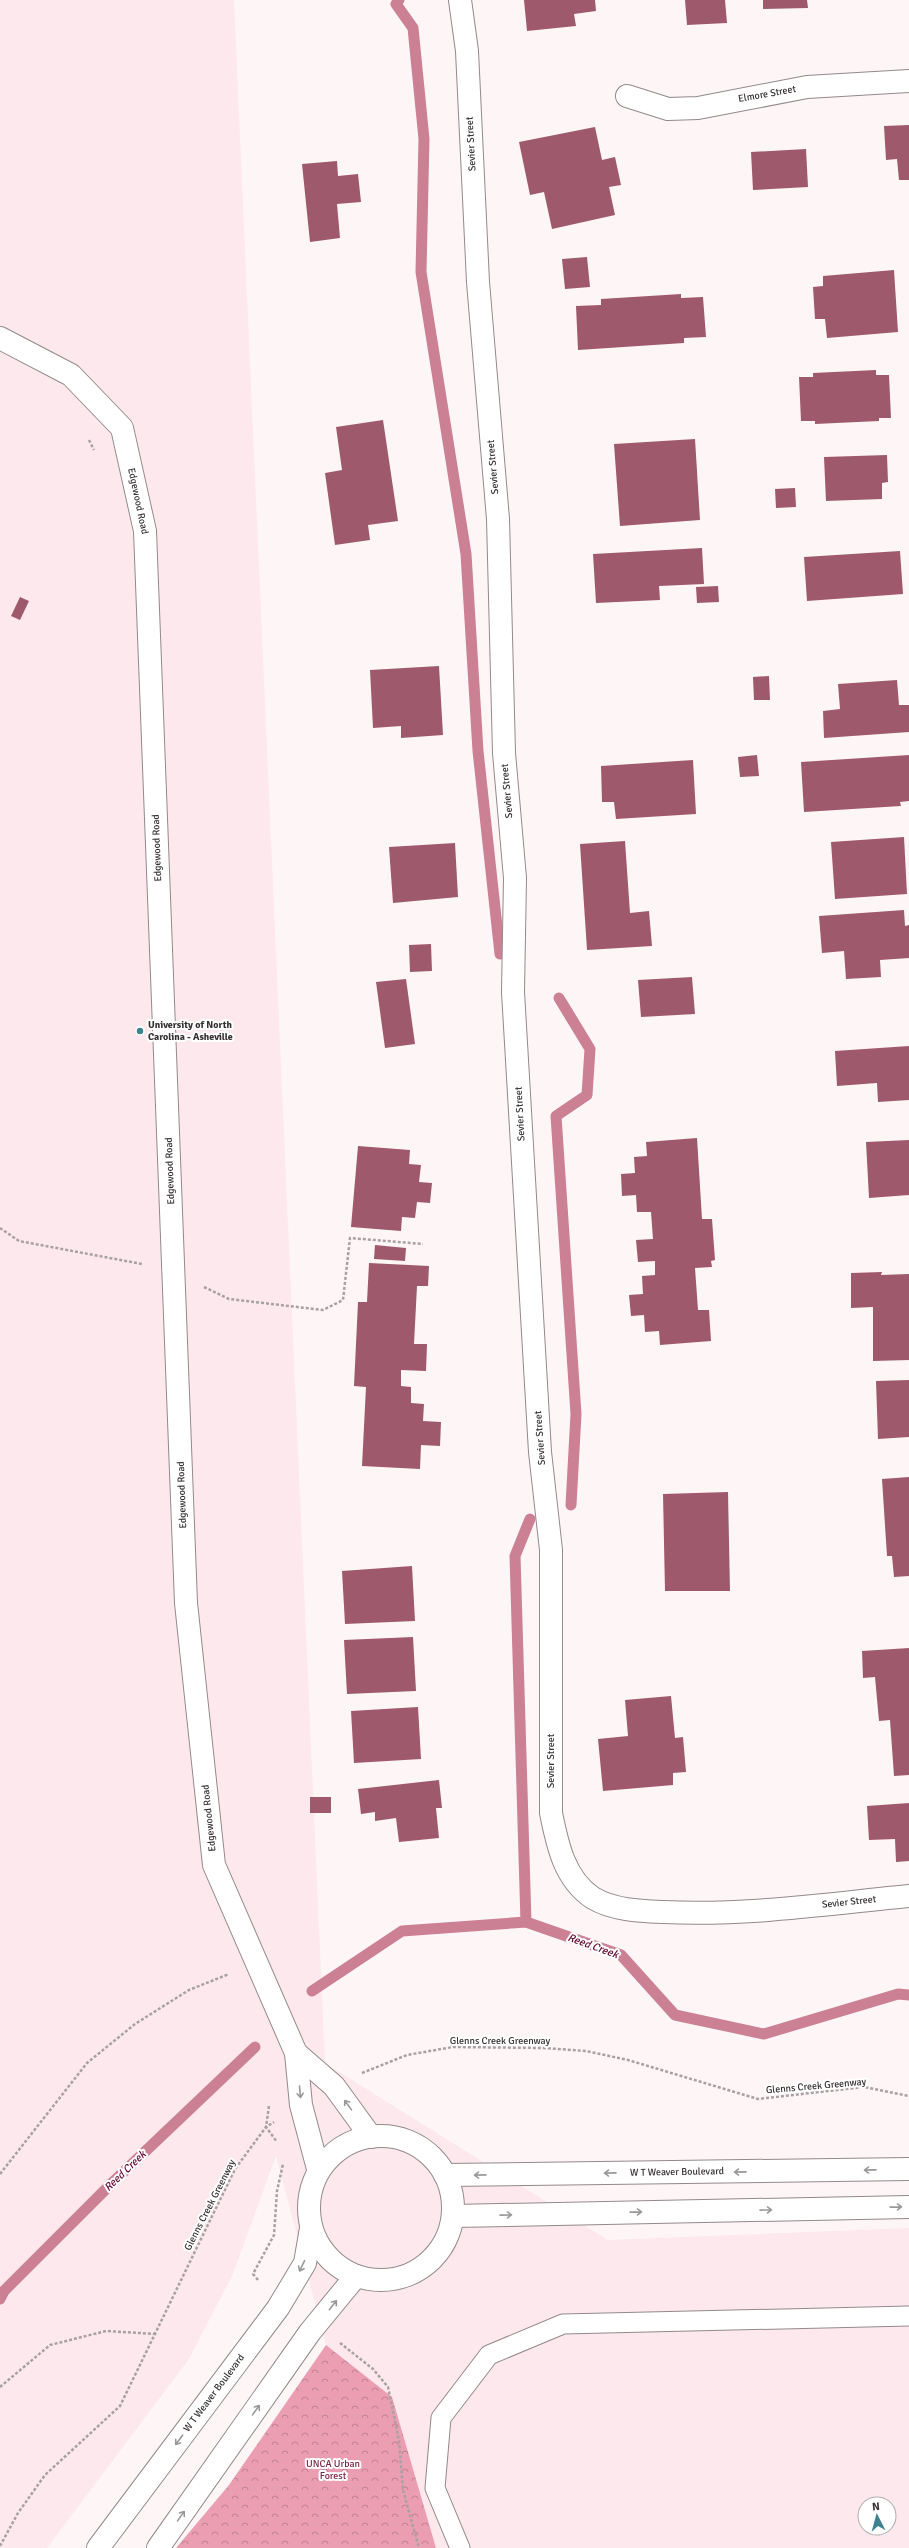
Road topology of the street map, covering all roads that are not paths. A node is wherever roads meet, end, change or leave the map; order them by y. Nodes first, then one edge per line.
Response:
1 (460, 0) edge
2 (909, 81) edge
3 (627, 96) dead end
4 (0, 338) edge
5 (909, 1896) edge
6 (296, 2053) junction
7 (371, 2137) junction
8 (318, 2169) junction
9 (909, 2170) edge
10 (445, 2175) junction
11 (909, 2207) edge
12 (453, 2216) junction
13 (311, 2228) junction
14 (356, 2276) junction
15 (909, 2316) edge
16 (98, 2548) edge
17 (158, 2548) edge
18 (460, 2548) edge

1 - 5 street, Sevier Street
2 - 3 street, Elmore Street
4 - 6 street, Edgewood Road
7 -> 6 street, Edgewood Road
6 -> 8 street, Edgewood Road
7 - 8 street
7 - 10 street
8 - 13 street
9 -> 10 street, W T Weaver Boulevard
10 - 12 street
12 -> 11 street
12 - 14 street
13 - 14 street
13 -> 16 street, W T Weaver Boulevard
17 -> 14 street
15 - 18 lane

